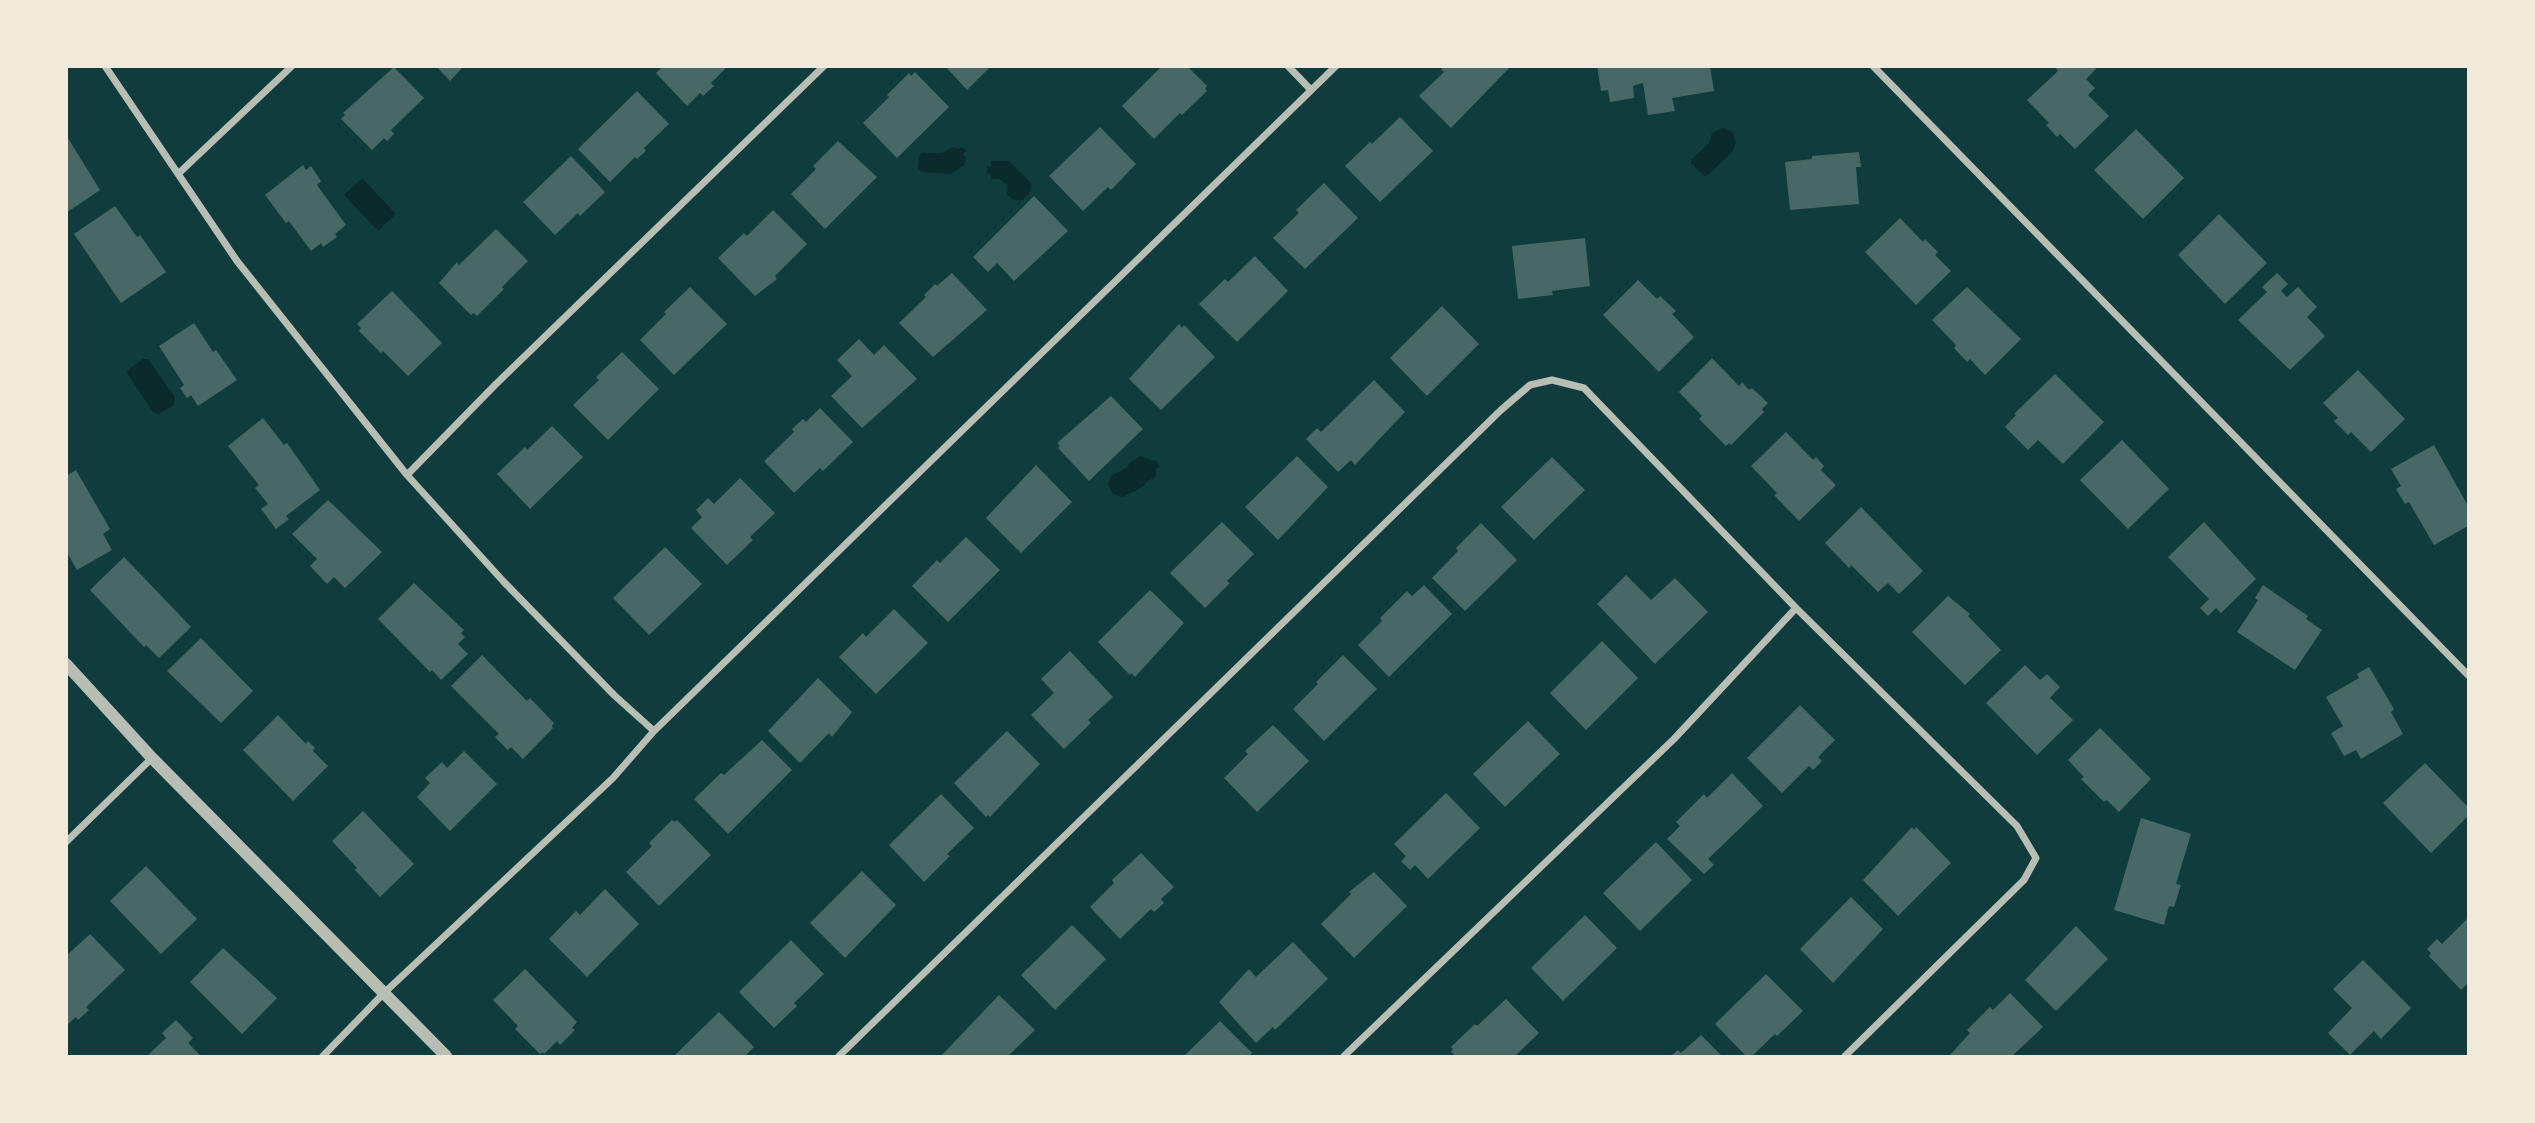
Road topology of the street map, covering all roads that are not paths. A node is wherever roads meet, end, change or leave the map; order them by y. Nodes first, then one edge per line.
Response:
1 (105, 66) edge
2 (292, 66) edge
3 (824, 66) edge
4 (1288, 66) edge
5 (1336, 66) edge
6 (1873, 66) edge
7 (1311, 90) junction
8 (178, 174) junction
9 (407, 475) junction
10 (1796, 608) junction
11 (66, 664) edge
12 (2469, 675) edge
13 (654, 731) junction
14 (152, 758) junction
15 (66, 842) edge
16 (384, 993) junction
17 (323, 1056) edge
18 (446, 1056) edge
19 (839, 1056) edge
20 (1344, 1056) edge
21 (1845, 1056) edge

1 - 8 street
2 - 8 street
3 - 9 street
4 - 7 street
5 - 7 street
6 - 12 street
7 - 13 street
8 - 9 street
9 - 13 street
10 - 19 street
10 - 20 street
10 - 21 street
11 - 14 street
13 - 16 street
14 - 15 street
14 - 16 street
16 - 17 street
16 - 18 street

